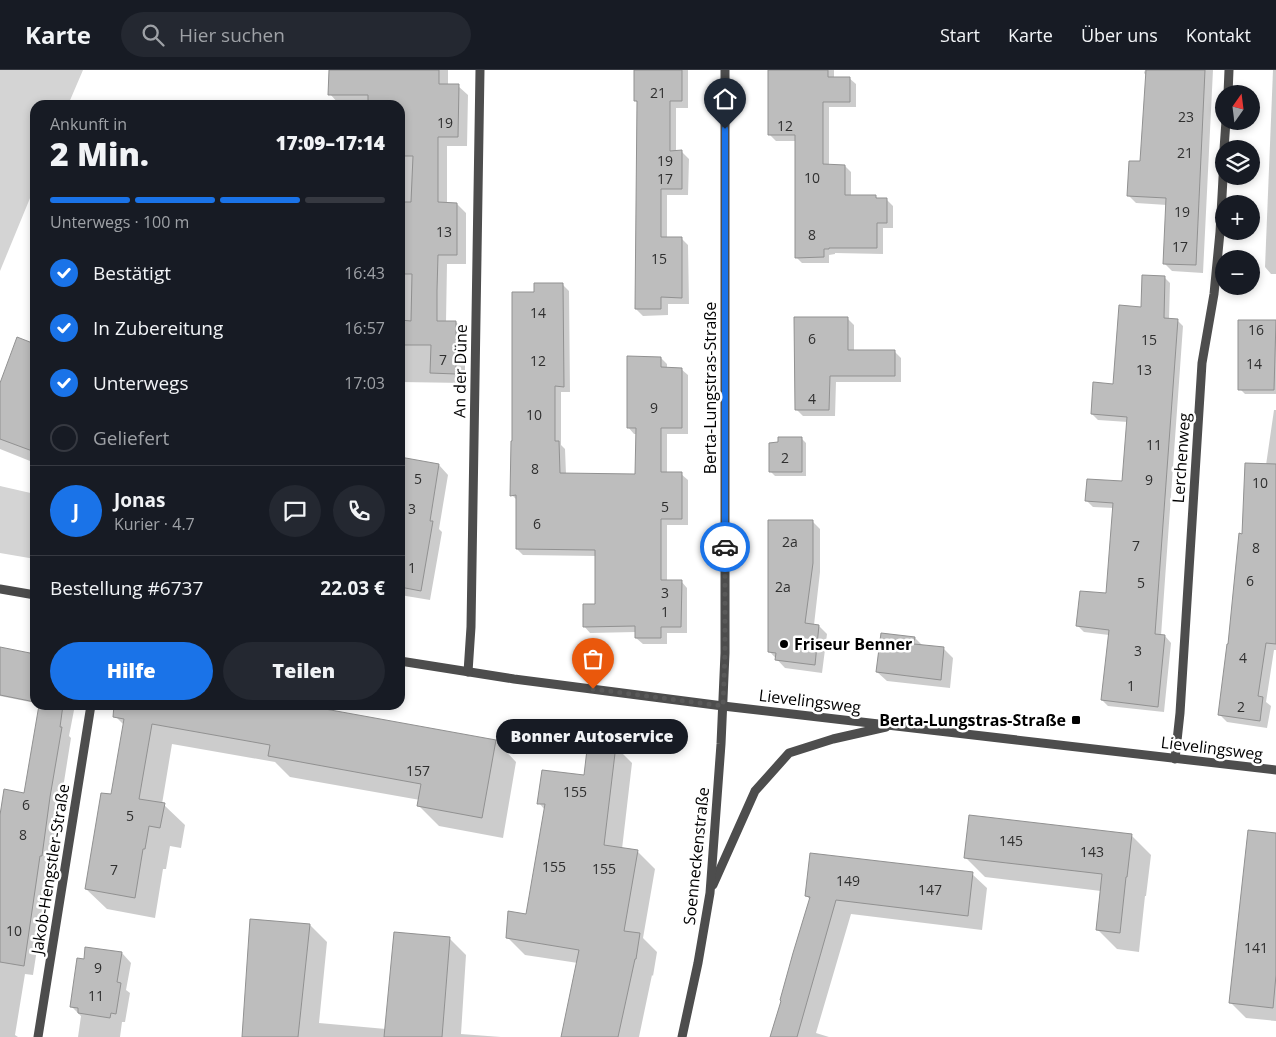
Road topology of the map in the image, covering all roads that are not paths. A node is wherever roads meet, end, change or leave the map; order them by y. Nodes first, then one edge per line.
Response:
1 (480, 70) edge
2 (725, 70) edge
3 (1229, 70) edge
4 (1228, 85) edge
5 (1223, 185) edge
6 (0, 588) edge
7 (30, 594) edge
8 (405, 662) edge
9 (468, 672) junction
10 (723, 706) junction
11 (90, 710) edge
12 (891, 726) junction
13 (1175, 759) junction
14 (1276, 770) edge
15 (710, 892) junction
16 (38, 1037) edge
17 (682, 1037) edge

1 - 9 street, An der Düne
2 - 10 street, Berta-Lungstras-Straße
3 - 4 street
5 - 13 street, Lerchenweg
6 - 7 street
8 - 9 street, Lievelingsweg
9 - 10 street, Lievelingsweg
10 - 12 street, Lievelingsweg
10 - 15 street, Soenneckenstraße
11 - 16 street, Jakob-Hengstler-Straße
12 - 13 street, Lievelingsweg
12 - 15 street
13 - 14 street, Lievelingsweg
15 - 17 street, Soenneckenstraße

